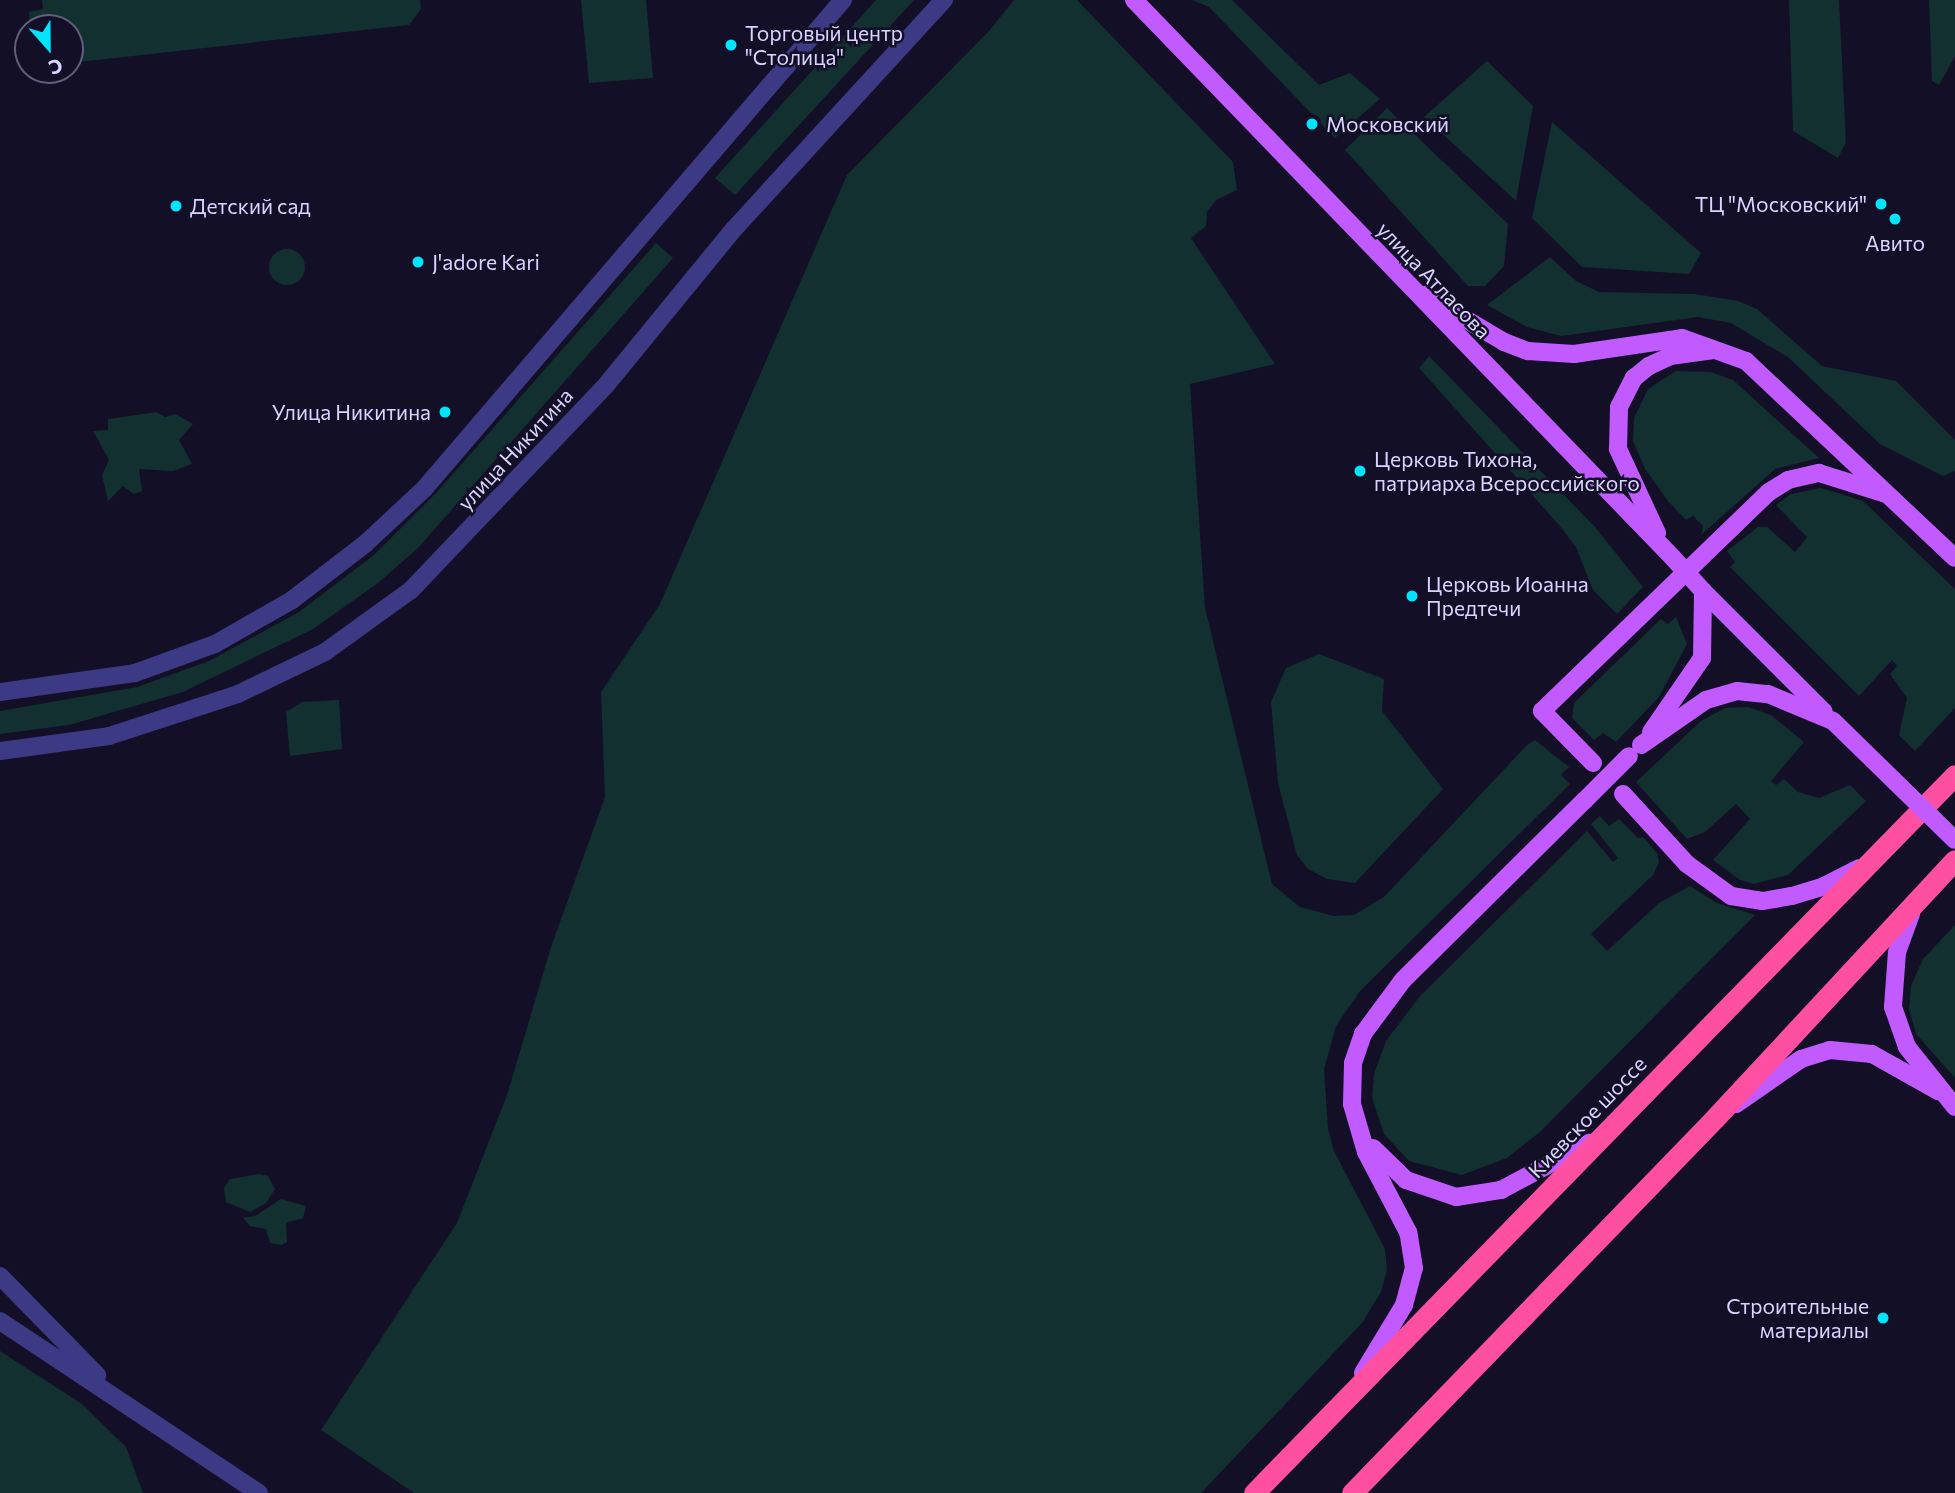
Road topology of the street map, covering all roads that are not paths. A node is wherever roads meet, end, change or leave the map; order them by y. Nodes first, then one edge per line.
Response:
1 (843, 0) edge
2 (944, 0) edge
3 (1135, 0) edge
4 (1404, 282) junction
5 (1720, 349) junction
6 (1890, 495) junction
7 (1669, 554) junction
8 (1955, 558) edge
9 (1703, 591) junction
10 (0, 692) edge
11 (1833, 722) junction
12 (0, 751) edge
13 (1635, 751) junction
14 (1593, 763) dead end
15 (1955, 775) edge
16 (1623, 794) dead end
17 (1955, 840) edge
18 (1884, 848) junction
19 (1955, 860) edge
20 (1924, 893) junction
21 (1938, 1091) junction
22 (1353, 1104) junction
23 (1955, 1107) edge
24 (1716, 1118) junction
25 (1606, 1132) junction
26 (0, 1276) edge
27 (0, 1321) edge
28 (1350, 1393) junction
29 (120, 1398) junction
30 (259, 1493) edge
31 (1254, 1493) edge
32 (1352, 1493) edge

1 - 10 street, улица Никитина
2 - 12 street, улица Никитина
3 - 4 main road, улица Атласова
4 - 5 main road
4 - 7 main road, улица Атласова
5 - 6 main road
5 - 7 main road
6 - 8 main road
6 - 14 main road
7 - 9 main road, улица Атласова, bridge
9 - 11 main road, улица Атласова
9 - 13 main road
11 - 13 main road
11 - 17 main road, улица Атласова, bridge
13 - 22 main road, bridge
15 - 18 highway, Киевское шоссе
16 - 18 main road
18 - 25 highway, Киевское шоссе
19 - 20 highway
20 - 21 main road
20 - 24 highway
21 - 23 main road
21 - 24 main road
22 - 25 main road
22 - 28 main road
24 - 32 highway
25 - 28 highway, Киевское шоссе
26 - 29 street
27 - 29 street
28 - 31 highway, Киевское шоссе
29 - 30 street

